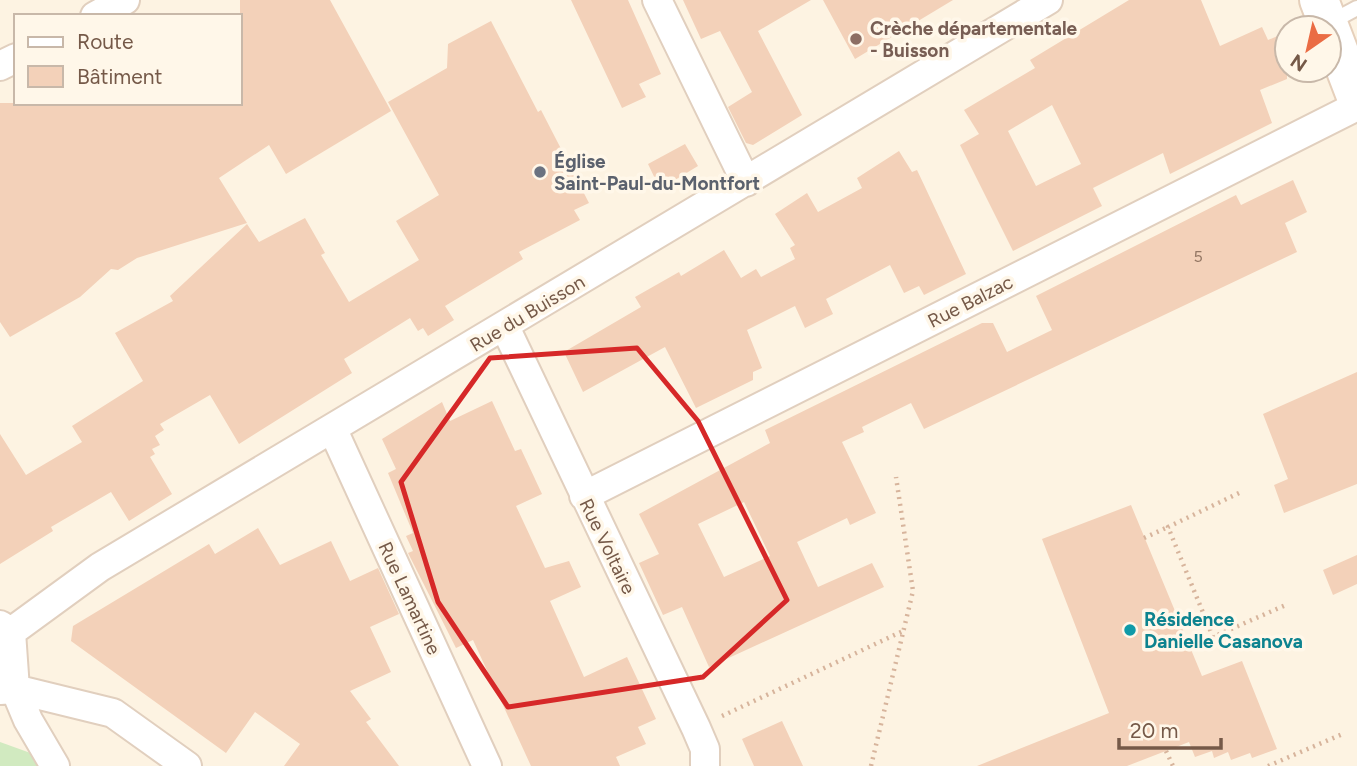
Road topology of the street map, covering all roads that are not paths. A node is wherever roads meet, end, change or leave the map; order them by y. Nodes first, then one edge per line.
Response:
1 (125, 0) edge
2 (657, 0) edge
3 (1048, 0) edge
4 (1335, 10) edge
5 (99, 14) edge
6 (1357, 99) edge
7 (1357, 106) edge
8 (746, 183) junction
9 (505, 327) junction
10 (332, 430) junction
11 (584, 496) junction
12 (5, 629) edge
13 (7, 689) edge
14 (55, 766) edge
15 (187, 766) edge
16 (487, 766) edge
17 (705, 766) edge

1 - 5 street
2 - 8 street
3 - 8 street, Rue du Buisson
4 - 6 main road
7 - 11 street, Rue Balzac
8 - 9 street, Rue du Buisson
9 - 10 street, Rue du Buisson
9 - 11 street, Rue Voltaire
10 - 12 street, Rue du Buisson
10 - 16 street, Rue Lamartine
11 - 17 street, Rue Voltaire
12 - 13 street
13 - 14 street
13 - 15 street

